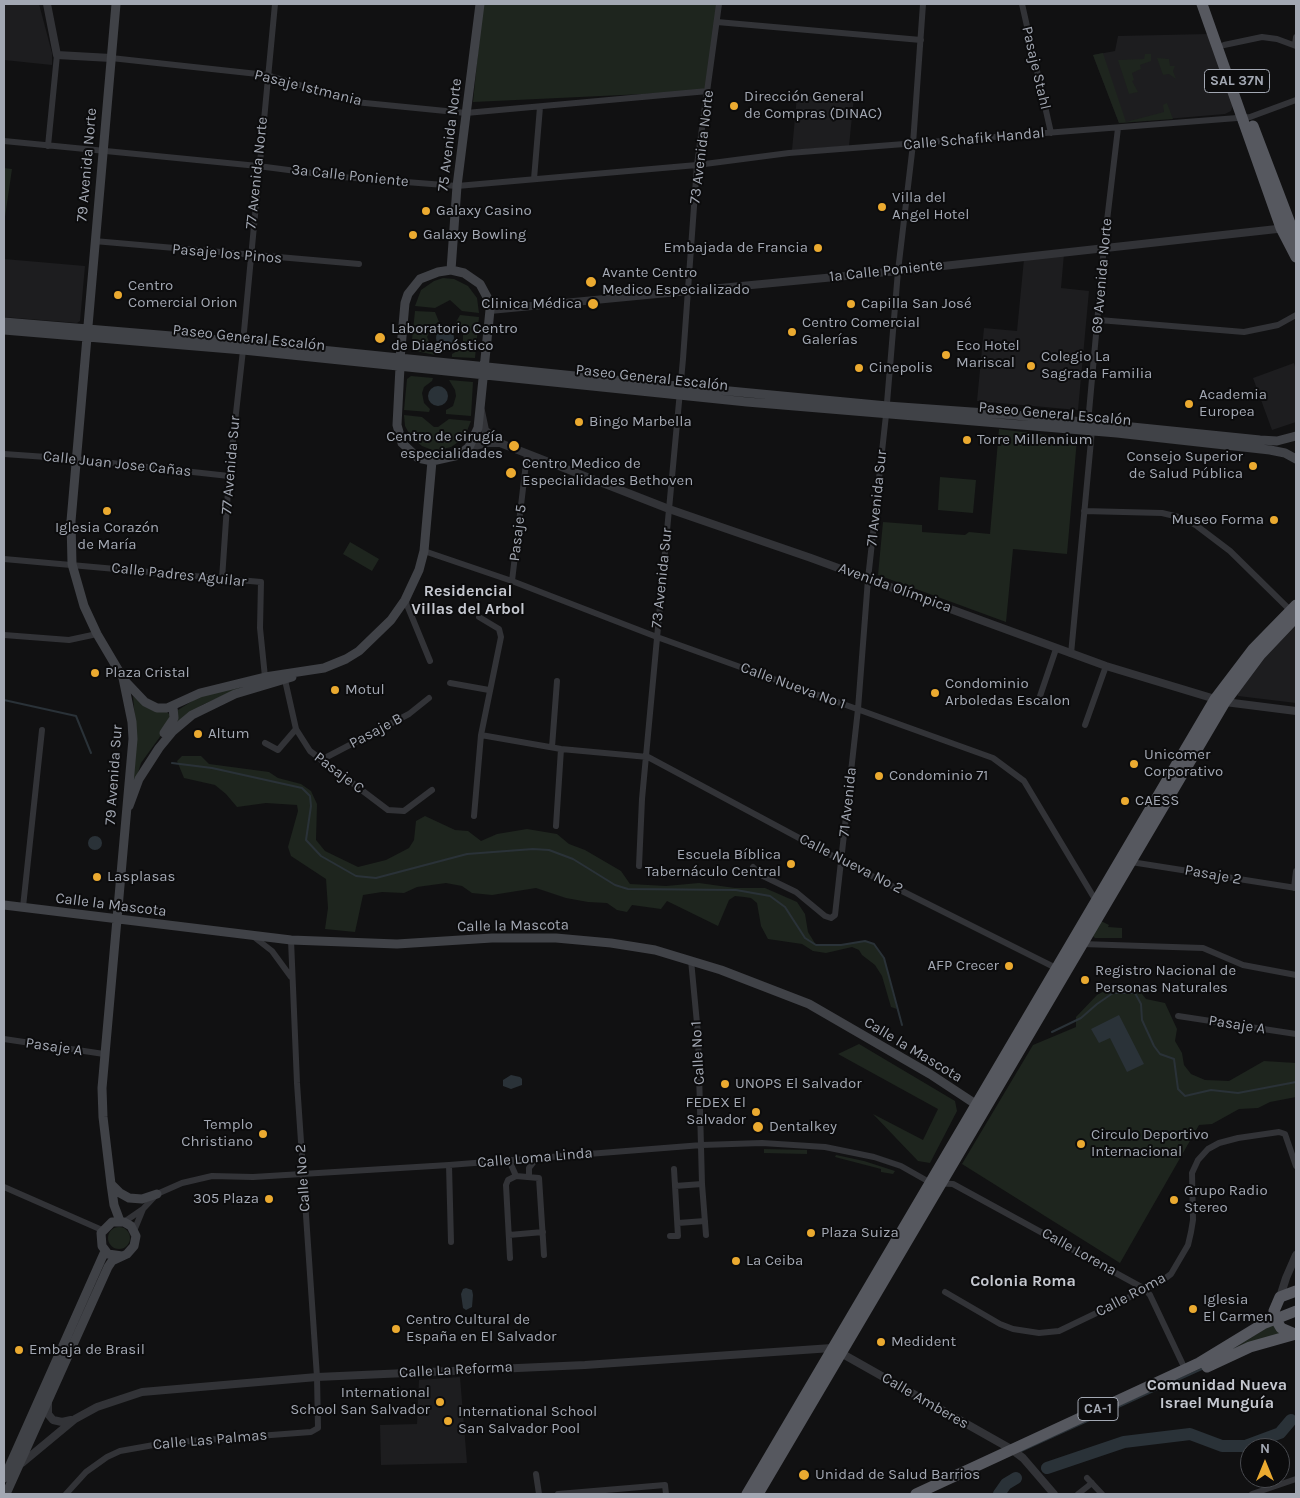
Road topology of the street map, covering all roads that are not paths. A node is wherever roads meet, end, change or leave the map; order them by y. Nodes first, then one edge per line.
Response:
1 (47, 4) edge
2 (116, 4) edge
3 (275, 4) edge
4 (480, 4) edge
5 (719, 4) edge
6 (923, 4) edge
7 (1022, 4) edge
8 (1202, 4) edge
9 (1210, 4) edge
10 (717, 22) junction
11 (1296, 37) edge
12 (921, 40) junction
13 (1224, 45) junction
14 (1296, 46) edge
15 (57, 54) junction
16 (111, 58) junction
17 (267, 75) junction
18 (708, 91) junction
19 (1296, 100) edge
20 (540, 107) junction
21 (466, 113) junction
22 (1246, 117) junction
23 (1118, 128) junction
24 (1051, 133) junction
25 (4, 142) edge
26 (913, 144) junction
27 (48, 146) junction
28 (102, 152) junction
29 (698, 165) junction
30 (258, 166) junction
31 (534, 179) junction
32 (457, 186) junction
33 (1289, 228) edge
34 (1296, 238) edge
35 (94, 241) junction
36 (1104, 246) junction
37 (249, 256) junction
38 (1296, 258) edge
39 (359, 264) dead end
40 (452, 270) junction
41 (898, 271) junction
42 (688, 290) junction
43 (490, 310) junction
44 (1296, 315) edge
45 (1099, 320) junction
46 (4, 322) edge
47 (4, 330) edge
48 (86, 332) junction
49 (242, 346) junction
50 (400, 363) junction
51 (484, 372) junction
52 (680, 390) junction
53 (480, 407) junction
54 (886, 410) junction
55 (1090, 427) junction
56 (1296, 436) edge
57 (500, 443) junction
58 (469, 447) junction
59 (4, 454) edge
60 (527, 455) junction
61 (75, 459) junction
62 (1296, 459) edge
63 (432, 461) junction
64 (229, 476) junction
65 (669, 509) junction
66 (1084, 511) junction
67 (424, 551) junction
68 (4, 559) edge
69 (72, 564) junction
70 (868, 579) junction
71 (222, 580) junction
72 (512, 581) junction
73 (405, 600) junction
74 (1294, 611) edge
75 (478, 617) dead end
76 (97, 634) junction
77 (4, 635) edge
78 (656, 637) junction
79 (1056, 649) junction
80 (1071, 654) junction
81 (430, 661) dead end
82 (1106, 666) junction
83 (304, 673) junction
84 (265, 677) junction
85 (123, 678) junction
86 (285, 680) junction
87 (557, 681) dead end
88 (450, 683) dead end
89 (489, 690) junction
90 (429, 698) dead end
91 (1220, 701) junction
92 (1038, 702) dead end
93 (173, 707) junction
94 (858, 709) junction
95 (1296, 711) edge
96 (1085, 725) dead end
97 (296, 728) junction
98 (42, 730) dead end
99 (481, 736) junction
100 (265, 743) dead end
101 (552, 747) junction
102 (561, 749) junction
103 (648, 757) junction
104 (321, 760) junction
105 (139, 779) junction
106 (432, 790) dead end
107 (126, 813) junction
108 (474, 816) dead end
109 (556, 826) dead end
110 (842, 861) junction
111 (1131, 862) junction
112 (639, 866) dead end
113 (753, 867) dead end
114 (1296, 871) edge
115 (1295, 888) edge
116 (1097, 901) junction
117 (4, 905) edge
118 (23, 907) junction
119 (117, 919) junction
120 (254, 937) junction
121 (291, 940) junction
122 (1082, 944) junction
123 (691, 960) junction
124 (1056, 968) junction
125 (1296, 975) edge
126 (291, 978) junction
127 (1178, 1016) dead end
128 (1296, 1034) edge
129 (4, 1040) edge
130 (104, 1054) junction
131 (980, 1108) junction
132 (702, 1145) junction
133 (536, 1159) junction
134 (509, 1160) junction
135 (449, 1165) junction
136 (1296, 1166) edge
137 (674, 1169) dead end
138 (303, 1172) junction
139 (516, 1176) junction
140 (529, 1176) junction
141 (943, 1182) junction
142 (931, 1183) junction
143 (111, 1184) junction
144 (702, 1184) junction
145 (676, 1186) junction
146 (4, 1187) edge
147 (157, 1194) junction
148 (114, 1205) junction
149 (143, 1209) junction
150 (122, 1221) junction
151 (704, 1221) junction
152 (678, 1223) junction
153 (104, 1227) junction
154 (134, 1231) junction
155 (542, 1232) junction
156 (509, 1235) junction
157 (706, 1235) dead end
158 (670, 1236) dead end
159 (451, 1242) dead end
160 (104, 1251) junction
161 (1296, 1254) edge
162 (544, 1255) dead end
163 (122, 1256) junction
164 (510, 1258) dead end
165 (1145, 1288) junction
166 (1296, 1291) edge
167 (945, 1292) dead end
168 (1280, 1298) junction
169 (1296, 1311) edge
170 (1275, 1318) junction
171 (1296, 1334) edge
172 (837, 1350) junction
173 (1185, 1369) junction
174 (318, 1377) junction
175 (48, 1403) junction
176 (75, 1419) junction
177 (1014, 1451) junction
178 (15, 1463) junction
179 (4, 1469) edge
180 (536, 1474) dead end
181 (4, 1478) edge
182 (1087, 1478) dead end
183 (1296, 1479) edge
184 (765, 1482) junction
185 (1092, 1483) junction
186 (6, 1494) edge
187 (66, 1494) edge
188 (538, 1494) edge
189 (558, 1494) edge
190 (666, 1494) edge
191 (747, 1494) edge
192 (758, 1494) edge
193 (770, 1494) edge
194 (916, 1494) edge
195 (931, 1494) edge
196 (1054, 1494) edge
197 (1078, 1494) edge
198 (1102, 1494) edge
199 (1252, 1494) edge

1 - 15 street
2 - 16 main road, 79 Avenida Norte
3 - 17 street, 77 Avenida Norte
4 - 21 main road, 75 Avenida Norte
5 - 10 street, 73 Avenida Norte
6 - 12 street, 71 Avenida Sur
7 - 24 street, Pasaje Stahl
8 - 22 highway, SAL 37N
9 - 13 highway, SAL 37N
10 - 12 street
10 - 18 street, 73 Avenida Norte
11 - 14 street
12 - 26 street, 71 Avenida Sur
13 - 14 street
13 - 22 highway, SAL 37N
15 - 16 street, Pasaje Istmania
15 - 27 street
16 - 17 street, Pasaje Istmania
16 - 28 main road, 79 Avenida Norte
17 - 21 street, Pasaje Istmania
17 - 30 street, 77 Avenida Norte
18 - 20 street, Pasaje Istmania
18 - 29 street, 73 Avenida Norte
19 - 22 street, Calle Schafik Handal
20 - 21 street, Pasaje Istmania
20 - 31 street
21 - 32 main road, 75 Avenida Norte
22 - 23 street, Calle Schafik Handal
22 - 33 highway, SAL 37N
23 - 24 street, Calle Schafik Handal
23 - 36 street, 69 Avenida Norte
24 - 26 street, Calle Schafik Handal
25 - 27 street, 3a Calle Poniente
26 - 29 street, Calle Schafik Handal
26 - 41 street, 71 Avenida Sur
27 - 28 street, 3a Calle Poniente
28 - 30 street, 3a Calle Poniente
28 - 35 main road, 79 Avenida Norte
29 - 31 street, 3a Calle Poniente
29 - 42 street, 73 Avenida Norte
30 - 32 street, 3a Calle Poniente
30 - 37 street, 77 Avenida Norte
31 - 32 street, 3a Calle Poniente
32 - 40 main road, 75 Avenida Norte
33 - 34 highway, SAL 37N
33 - 36 street, 1a Calle Poniente
33 - 38 highway, SAL 37N
35 - 37 street, Pasaje los Pinos
35 - 48 main road, 79 Avenida Norte
36 - 41 street, 1a Calle Poniente
36 - 45 street, 69 Avenida Norte
37 - 39 street, Pasaje los Pinos
37 - 49 street, 77 Avenida Norte
40 - 43 main road
40 - 50 main road
41 - 42 street, 1a Calle Poniente
41 - 54 street, 71 Avenida Sur
42 - 43 street, 1a Calle Poniente
42 - 52 street, 73 Avenida Sur
43 - 51 main road
44 - 45 street
45 - 55 street, 69 Avenida Norte
46 - 48 main road, Paseo General Escalón
47 - 48 main road, Paseo General Escalón
48 - 49 main road, Paseo General Escalón
48 - 61 main road, 79 Avenida Sur
49 - 50 main road, Paseo General Escalón
49 - 64 street, 77 Avenida Sur
50 - 51 main road, Paseo General Escalón
50 - 63 main road
51 - 52 main road, Paseo General Escalón
51 - 53 main road
52 - 54 main road, Paseo General Escalón
52 - 65 street, 73 Avenida Sur
53 - 57 street, Avenida Olímpica
53 - 58 main road
54 - 55 main road, Paseo General Escalón
54 - 70 street, 71 Avenida Sur
55 - 56 main road, Paseo General Escalón
55 - 62 main road, Paseo General Escalón
55 - 66 street, 69 Avenida Norte
57 - 58 street
57 - 60 street, Avenida Olímpica
58 - 63 main road
59 - 61 street, Calle Juan Jose Cañas
60 - 65 street, Avenida Olímpica
60 - 72 street, Pasaje 5
61 - 64 street, Calle Juan Jose Cañas
61 - 69 main road, 79 Avenida Sur
63 - 67 main road
64 - 71 street, 77 Avenida Sur
65 - 70 street, Avenida Olímpica
65 - 78 street, 73 Avenida Sur
66 - 74 street
66 - 80 street, 69 Avenida Norte
67 - 72 street, Calle Nueva No 1
67 - 73 main road
68 - 69 street, Calle Padres Aguilar
69 - 71 street, Calle Padres Aguilar
69 - 76 main road, 79 Avenida Sur
70 - 79 street, Avenida Olímpica
70 - 94 street, 71 Avenida Sur
71 - 84 street, Calle Padres Aguilar
72 - 78 street, Calle Nueva No 1
73 - 81 street
73 - 83 main road
74 - 91 highway
75 - 89 street
76 - 77 street
76 - 85 main road, 79 Avenida Sur
78 - 94 street, Calle Nueva No 1
78 - 103 street, 73 Avenida Sur
79 - 80 street, Avenida Olímpica
79 - 92 street
80 - 82 street, Avenida Olímpica
82 - 91 street, Avenida Olímpica
82 - 96 street
83 - 84 main road
83 - 86 main road
84 - 93 main road
85 - 93 main road
85 - 107 main road, 79 Avenida Sur
86 - 97 street, Pasaje C
86 - 105 main road
87 - 101 street
88 - 89 street
89 - 99 street
90 - 104 street, Pasaje B
91 - 95 street, Avenida Olímpica
91 - 111 highway
91 - 116 highway
93 - 105 main road
94 - 110 street, 71 Avenida
94 - 116 street, Calle Nueva No 1
97 - 100 street
97 - 104 street, Pasaje C
98 - 118 street
99 - 101 street
99 - 108 street
101 - 102 street
102 - 103 street
102 - 109 street
103 - 110 street, Calle Nueva No 2
103 - 112 street, 73 Avenida Sur
104 - 106 street, Pasaje C
105 - 107 main road
107 - 119 main road, 79 Avenida Sur
110 - 113 street, 71 Avenida
110 - 124 street, Calle Nueva No 2
111 - 115 street, Pasaje 2
111 - 122 highway
114 - 115 street
116 - 124 highway
117 - 118 main road, Calle la Mascota
118 - 119 main road, Calle la Mascota
119 - 120 main road, Calle la Mascota
119 - 130 main road, 79 Avenida Sur
120 - 121 main road, Calle la Mascota
120 - 126 street
121 - 123 main road, Calle la Mascota
121 - 126 street, Calle No 2
122 - 125 street
122 - 131 highway
123 - 131 main road, Calle la Mascota
123 - 132 street, Calle No 1
124 - 131 highway
126 - 138 street, Calle No 2
127 - 128 street, Pasaje A
129 - 130 street, Pasaje A
130 - 143 main road, 79 Avenida Sur
131 - 141 highway
131 - 142 highway
132 - 133 street, Calle Loma Linda
132 - 142 street, Calle Loma Linda
132 - 144 street, Calle No 1
133 - 134 street, Calle Loma Linda
133 - 140 street
134 - 135 street, Calle Loma Linda
134 - 139 street
135 - 138 street, Calle Loma Linda
135 - 159 street
136 - 165 street, Calle Roma
137 - 145 street
138 - 147 street, Calle Loma Linda
138 - 174 street, Calle No 2
139 - 140 street
139 - 156 street
140 - 155 street
141 - 142 street, Calle Lorena
141 - 165 street, Calle Lorena
141 - 172 highway
142 - 172 highway
143 - 147 main road
143 - 148 main road, 79 Avenida Sur
144 - 145 street
144 - 151 street, Calle No 1
145 - 152 street
146 - 153 street
147 - 149 street, Calle Loma Linda
148 - 150 main road, 79 Avenida Sur
148 - 153 main road, 79 Avenida Sur
149 - 150 street, Calle Loma Linda
149 - 154 street, Calle Loma Linda
150 - 153 main road
150 - 154 main road
151 - 152 street
151 - 157 street, Calle No 1
152 - 158 street
153 - 160 main road
154 - 163 main road
155 - 156 street
155 - 162 street
156 - 164 street
160 - 163 main road
160 - 178 main road
161 - 168 street
163 - 175 main road
165 - 167 street, Calle Roma
165 - 173 street
166 - 168 highway
168 - 170 highway
169 - 170 highway, CA-1
170 - 171 highway, CA-1
170 - 173 highway, CA-1
171 - 177 highway, CA-1
172 - 174 street, Calle La Reforma
172 - 177 street, Calle Amberes
172 - 184 highway
172 - 191 highway
173 - 177 highway, CA-1
174 - 176 street, Calle La Reforma
174 - 187 street, Calle Las Palmas
175 - 176 street, Calle La Reforma
175 - 178 main road
176 - 178 street, Calle La Reforma
177 - 194 highway, CA-1
177 - 195 highway, CA-1
177 - 196 street, Calle Amberes
178 - 179 street, Calle La Reforma
178 - 181 main road
178 - 186 main road
180 - 188 street
182 - 185 street
183 - 199 street
184 - 192 highway
184 - 193 highway
185 - 197 street
185 - 198 street
189 - 190 street

